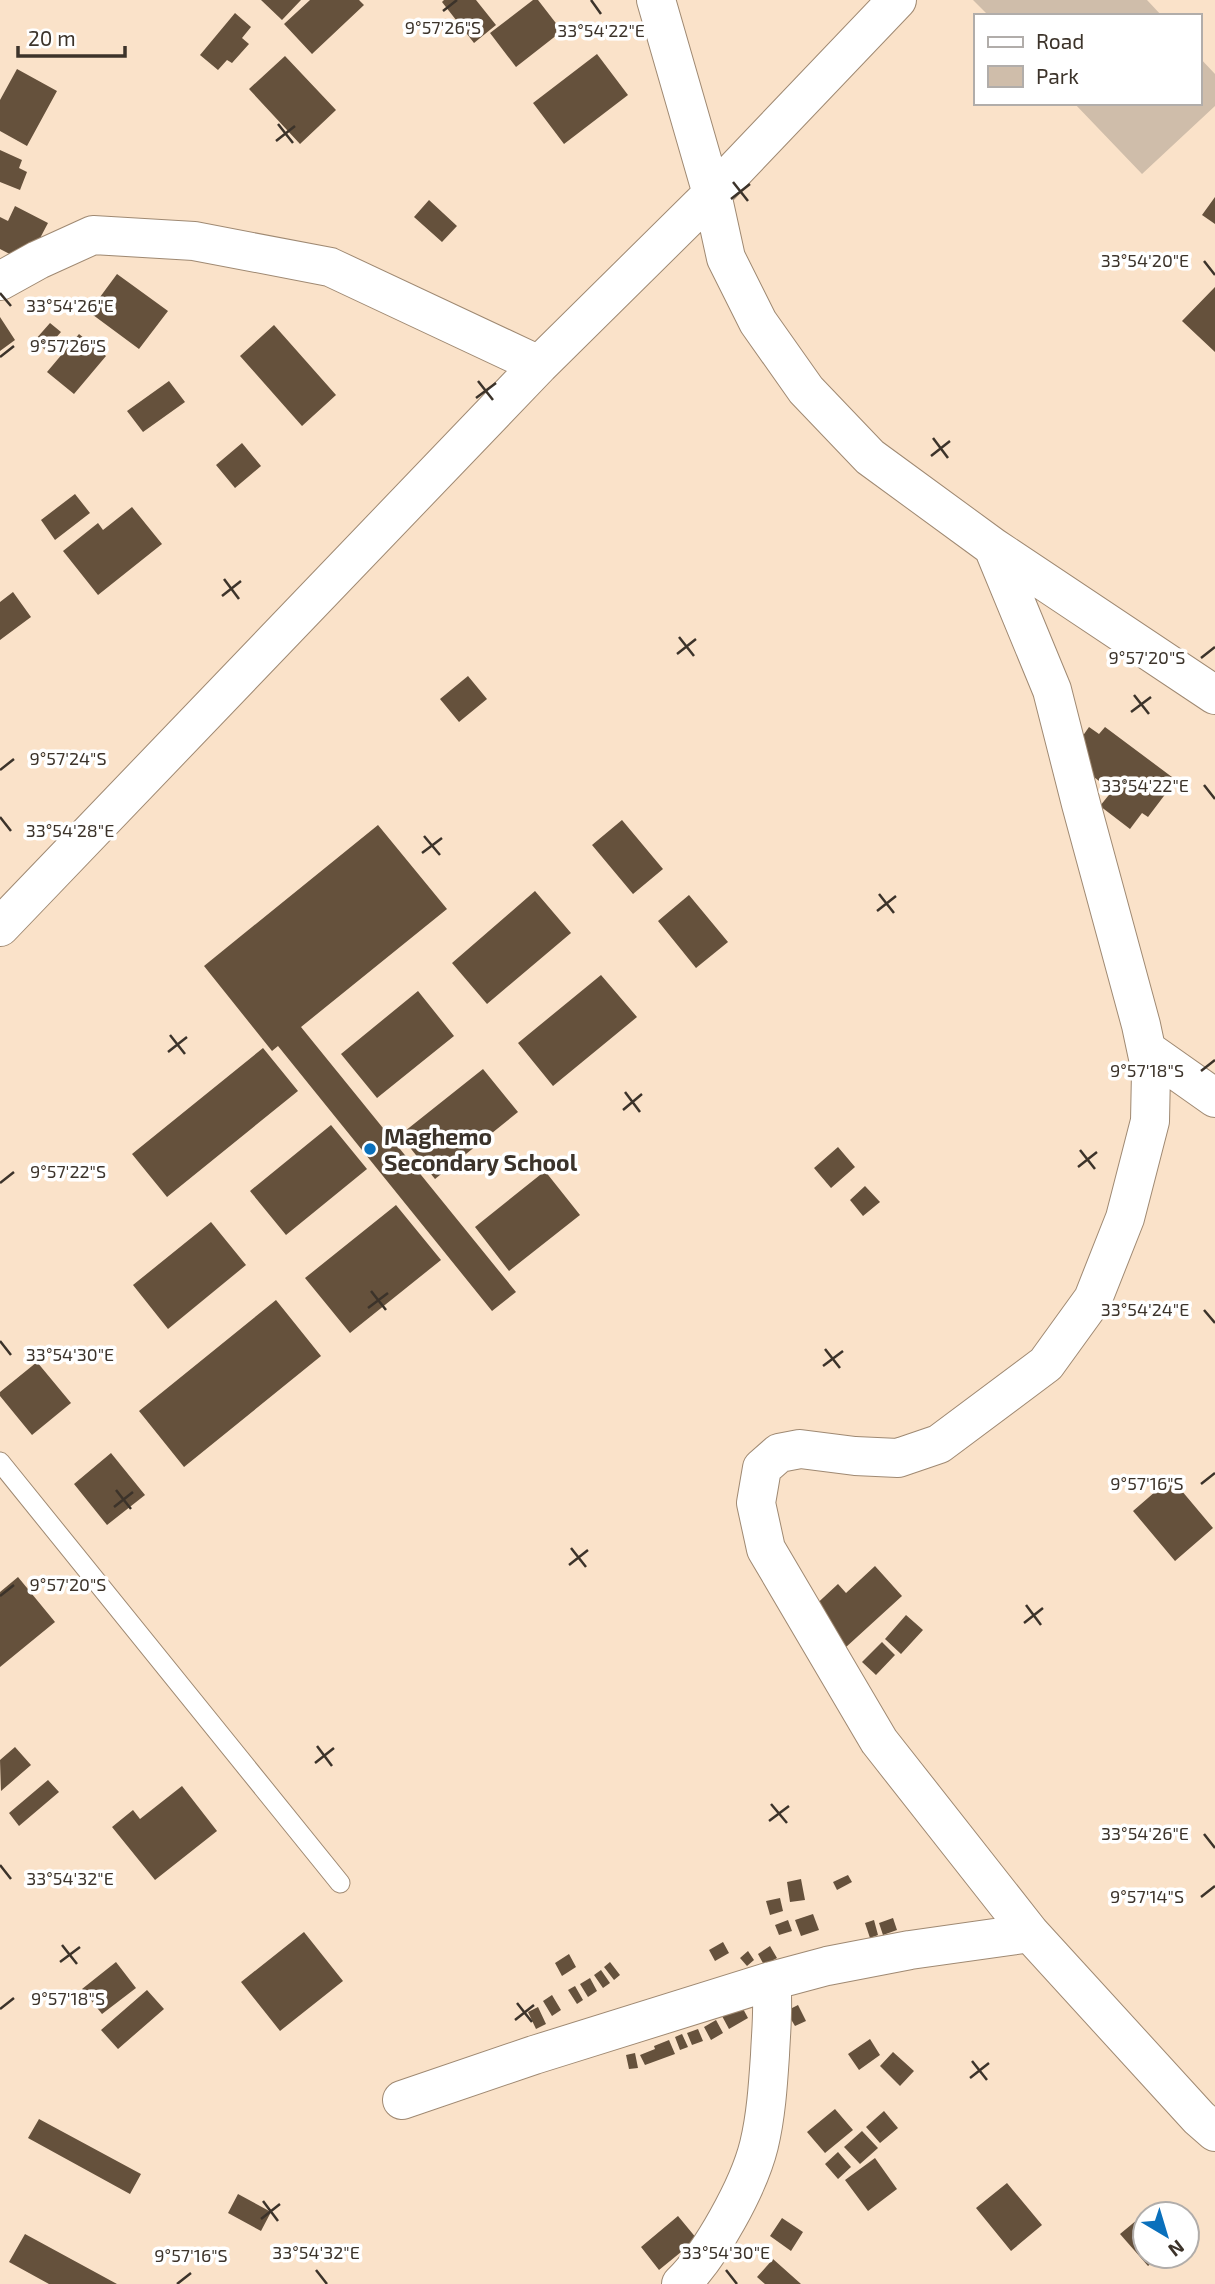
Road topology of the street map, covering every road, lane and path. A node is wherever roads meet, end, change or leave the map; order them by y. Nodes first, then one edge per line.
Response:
1 (656, 0) edge
2 (897, 0) edge
3 (712, 194) junction
4 (0, 281) edge
5 (539, 365) junction
6 (993, 547) junction
7 (1215, 695) edge
8 (0, 927) edge
9 (1147, 1050) junction
10 (1215, 1098) edge
11 (0, 1462) edge
12 (341, 1883) dead end
13 (1030, 1933) junction
14 (771, 1981) junction
15 (402, 2100) dead end
16 (1215, 2132) edge
17 (686, 2281) edge

1 - 3 street
2 - 3 street
3 - 5 street
3 - 6 street
4 - 5 street
5 - 8 street
6 - 7 street
6 - 9 street
9 - 10 street
9 - 13 street
11 - 12 lane
13 - 14 street
13 - 16 street
14 - 15 street
14 - 17 street

